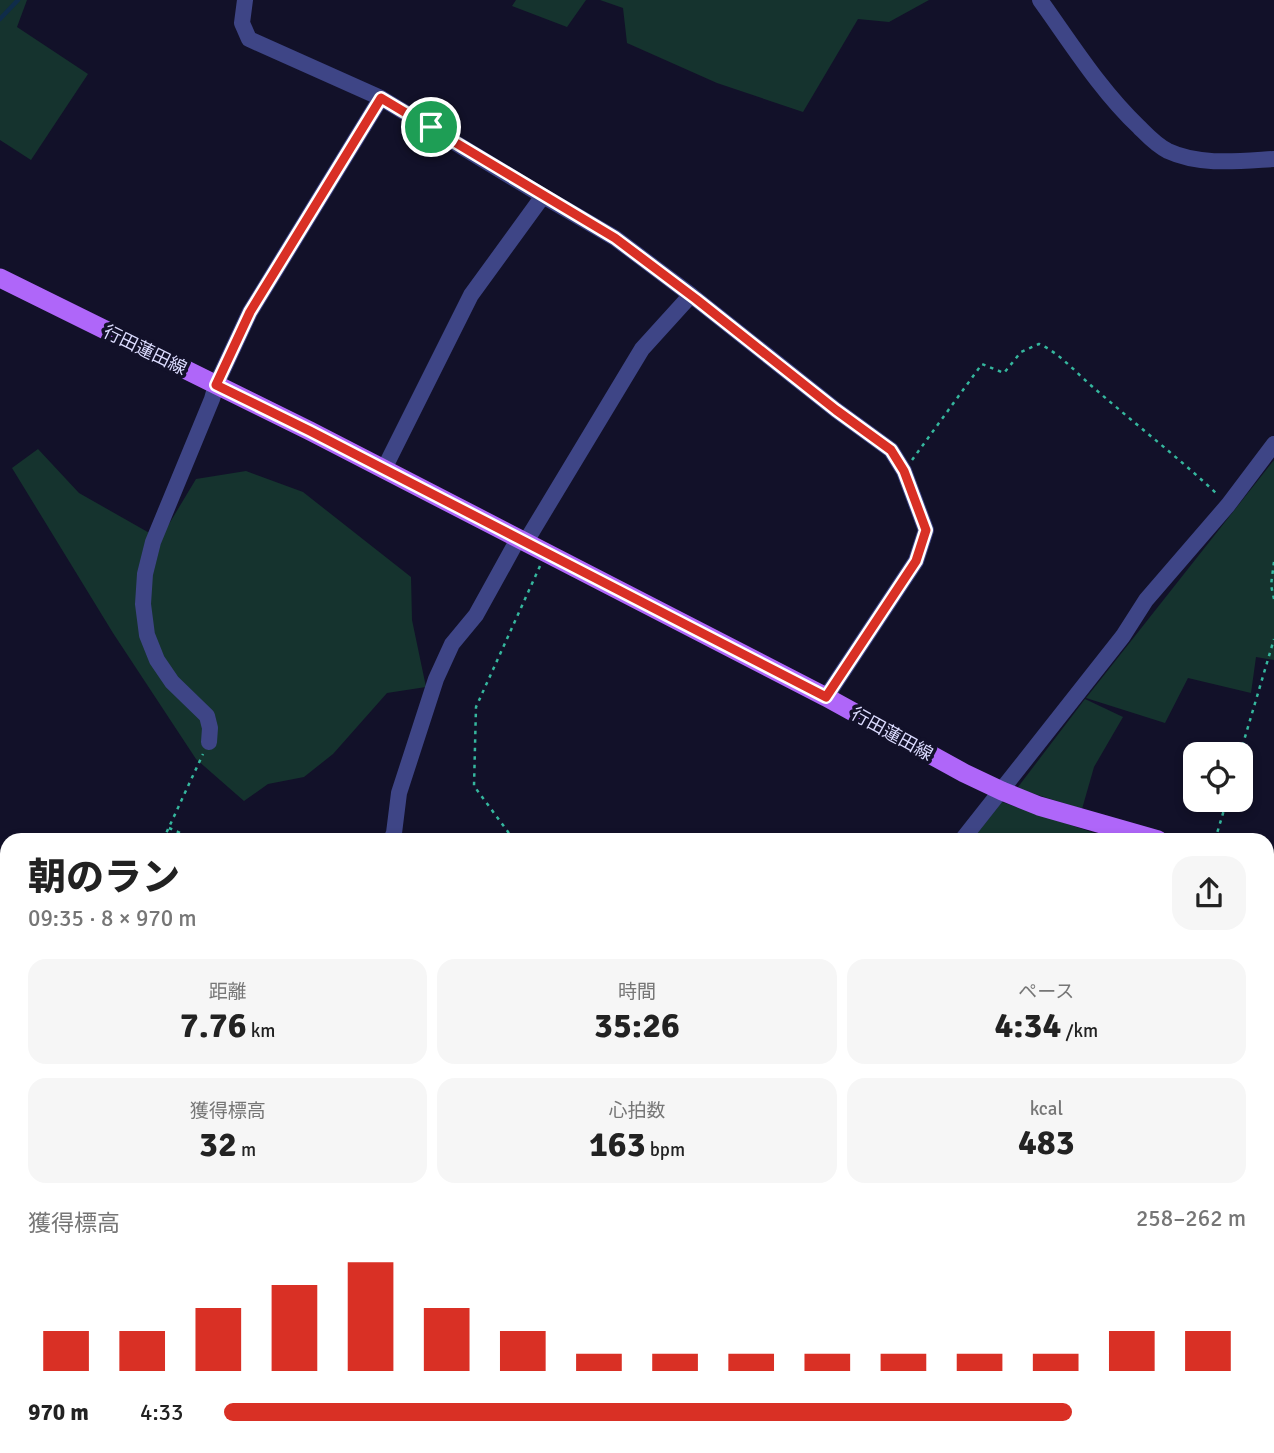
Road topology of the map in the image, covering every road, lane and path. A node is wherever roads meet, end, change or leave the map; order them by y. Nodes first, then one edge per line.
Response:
1 (245, 0) edge
2 (1040, 0) edge
3 (381, 98) junction
4 (1274, 159) edge
5 (543, 196) junction
6 (0, 278) edge
7 (691, 295) junction
8 (216, 385) junction
9 (1274, 444) edge
10 (384, 469) junction
11 (904, 471) junction
12 (1228, 505) junction
13 (522, 541) junction
14 (545, 553) junction
15 (1274, 562) edge
16 (1274, 599) edge
17 (1274, 639) edge
18 (826, 697) junction
19 (209, 742) joint
20 (1244, 742) edge
21 (1002, 791) junction
22 (1223, 812) edge
23 (169, 828) junction
24 (166, 833) edge
25 (180, 833) edge
26 (394, 833) edge
27 (509, 833) edge
28 (968, 833) edge
29 (1132, 833) edge
30 (1217, 833) edge

1 - 3 street
2 - 4 street
3 - 5 street
3 - 8 street
5 - 7 street
5 - 10 street
6 - 8 main road, 行田蓮田線
7 - 11 street
7 - 13 street
8 - 10 main road, 行田蓮田線
8 - 19 street
9 - 12 street
10 - 13 main road, 行田蓮田線
11 - 12 path
11 - 18 street
12 - 21 street
13 - 14 main road, 行田蓮田線
13 - 26 street
14 - 18 main road, 行田蓮田線
14 - 27 path
15 - 16 path
17 - 20 path
18 - 21 main road, 行田蓮田線
19 - 23 path
21 - 28 street
21 - 29 main road, 行田蓮田線
22 - 30 path
23 - 24 path
23 - 25 path

